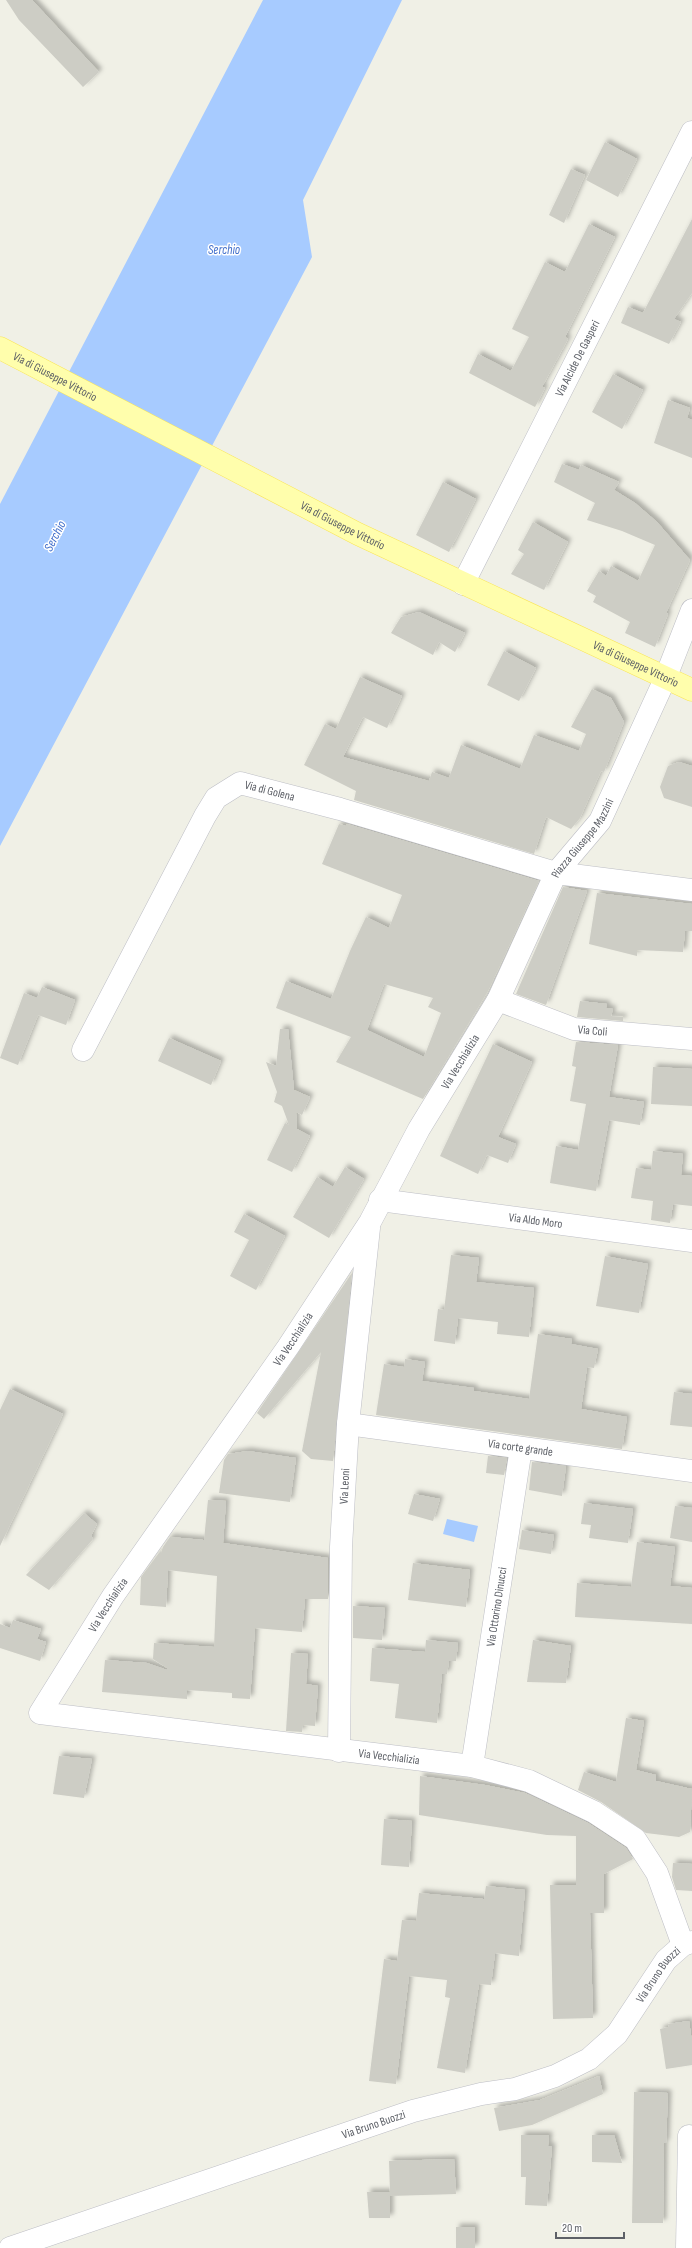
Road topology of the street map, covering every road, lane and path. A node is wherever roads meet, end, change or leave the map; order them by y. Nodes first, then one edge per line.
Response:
1 (692, 132) edge
2 (9, 353) edge
3 (463, 584) junction
4 (692, 610) edge
5 (665, 679) junction
6 (692, 690) edge
7 (556, 873) junction
8 (692, 890) edge
9 (498, 1000) junction
10 (692, 1039) edge
11 (83, 1050) dead end
12 (380, 1200) junction
13 (370, 1222) junction
14 (692, 1241) edge
15 (348, 1424) junction
16 (521, 1448) junction
17 (692, 1471) edge
18 (339, 1751) junction
19 (472, 1766) junction
20 (687, 1944) edge
21 (689, 2136) dead end
22 (10, 2248) edge
23 (687, 2248) edge

1 - 3 street, Via Alcide De Gasperi
2 - 3 main road, Via di Giuseppe Vittorio
3 - 5 main road, Via di Giuseppe Vittorio
4 - 5 street, Piazza Giuseppe Mazzini
5 - 6 main road, Via di Giuseppe Vittorio
5 - 7 street, Piazza Giuseppe Mazzini
7 - 8 street, Piazza Giuseppe Mazzini
7 - 9 street, Via Vecchializia
7 - 11 street, Via di Golena
9 - 10 street, Via Coli
9 - 12 street, Via Vecchializia
12 - 13 street, Via Vecchializia
12 - 14 street, Via Aldo Moro
13 - 15 street, Via Leoni
13 - 18 street, Via Vecchializia
15 - 16 street, Via corte grande
15 - 18 street, Via Leoni
16 - 17 street, Via corte grande
16 - 19 street, Via Ottorino Dinucci
18 - 19 street, Via Vecchializia
19 - 20 street, Via Vecchializia
20 - 22 street, Via Bruno Buozzi
21 - 23 street

